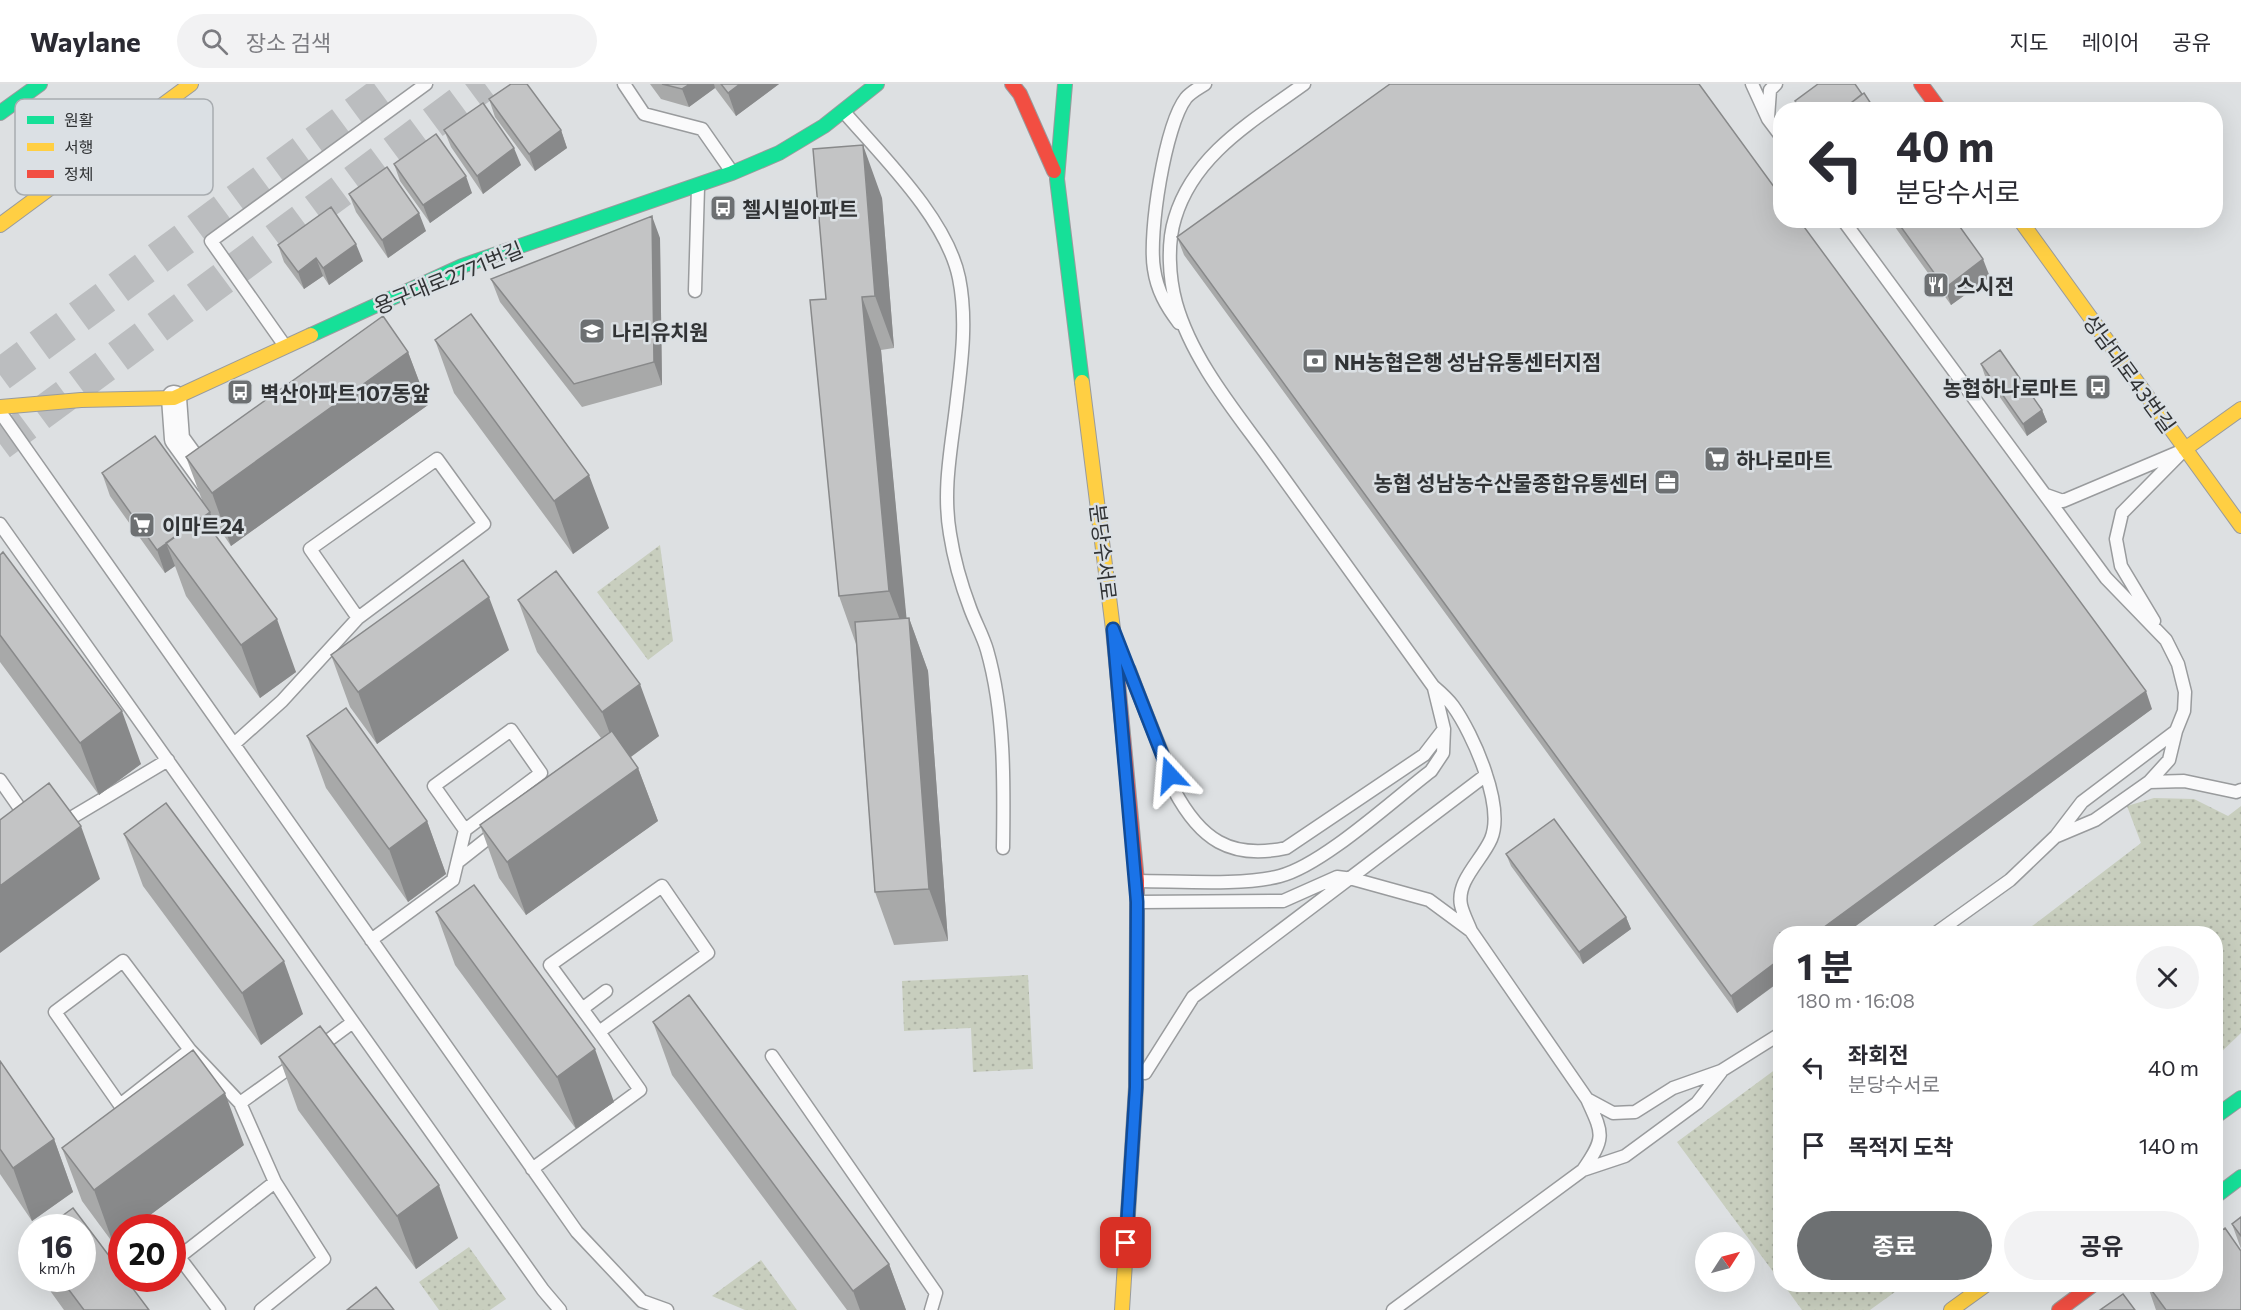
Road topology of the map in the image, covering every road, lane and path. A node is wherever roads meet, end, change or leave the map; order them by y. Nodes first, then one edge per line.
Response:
1 (40, 84) edge
2 (191, 84) edge
3 (426, 84) edge
4 (624, 84) edge
5 (877, 84) edge
6 (1012, 84) edge
7 (1065, 84) edge
8 (1204, 84) edge
9 (1304, 84) edge
10 (1752, 84) edge
11 (1776, 84) edge
12 (1922, 84) edge
13 (19, 99) edge
14 (171, 99) edge
15 (15, 102) edge
16 (1934, 102) edge
17 (843, 111) junction
18 (0, 113) edge
19 (1768, 119) junction
20 (1773, 126) edge
21 (732, 173) junction
22 (1057, 179) junction
23 (698, 185) junction
24 (41, 195) edge
25 (0, 225) edge
26 (1849, 228) edge
27 (2026, 228) edge
28 (695, 291) dead end
29 (1188, 335) junction
30 (286, 347) junction
31 (174, 398) junction
32 (0, 407) edge
33 (2241, 409) edge
34 (0, 412) edge
35 (2186, 449) junction
36 (212, 488) edge
37 (2044, 494) junction
38 (0, 524) edge
39 (2241, 526) edge
40 (358, 618) junction
41 (1113, 629) junction
42 (2166, 640) junction
43 (1433, 686) junction
44 (1444, 729) junction
45 (2176, 731) junction
46 (234, 744) junction
47 (168, 760) junction
48 (1486, 775) junction
49 (0, 780) edge
50 (2149, 782) junction
51 (2241, 790) edge
52 (505, 825) edge
53 (465, 830) junction
54 (2056, 836) junction
55 (1003, 848) dead end
56 (459, 861) junction
57 (1353, 879) junction
58 (1137, 881) junction
59 (1137, 902) junction
60 (1946, 926) edge
61 (1471, 931) junction
62 (371, 940) junction
63 (606, 991) dead end
64 (582, 1009) junction
65 (353, 1022) junction
66 (599, 1032) junction
67 (1773, 1038) edge
68 (190, 1050) junction
69 (772, 1056) dead end
70 (1721, 1071) junction
71 (1136, 1087) junction
72 (2241, 1098) edge
73 (1587, 1099) junction
74 (240, 1103) junction
75 (2223, 1111) edge
76 (532, 1169) junction
77 (1583, 1170) junction
78 (2241, 1177) edge
79 (275, 1182) junction
80 (2223, 1191) edge
81 (1976, 1292) edge
82 (2083, 1292) edge
83 (219, 1310) edge
84 (261, 1310) edge
85 (560, 1310) edge
86 (667, 1310) edge
87 (931, 1310) edge
88 (1122, 1310) edge
89 (1393, 1310) edge
90 (1951, 1310) edge
91 (2058, 1310) edge

1 - 13 main road
2 - 14 main road
3 - 30 lane
4 - 21 lane
5 - 17 main road, 용구대로2771번길
6 - 22 main road
7 - 22 main road, 분당수서로
8 - 29 lane
9 - 29 lane
10 - 19 lane
11 - 19 lane
12 - 16 main road
15 - 18 main road
17 - 21 main road, 용구대로2771번길
17 - 55 lane
19 - 20 lane
21 - 23 main road, 용구대로2771번길
22 - 41 main road, 분당수서로
23 - 28 lane
23 - 30 main road, 용구대로2771번길
24 - 25 main road
26 - 37 lane
27 - 35 main road, 성남대로43번길
29 - 43 lane
30 - 31 main road, 용구대로2771번길
31 - 32 main road, 용구대로2771번길
31 - 36 street
33 - 35 main road
34 - 46 lane
35 - 37 lane
35 - 39 main road, 성남대로43번길
35 - 42 lane
37 - 42 lane
38 - 47 lane
40 - 40 lane
40 - 46 lane
41 - 44 lane
41 - 58 main road, 분당수서로
42 - 45 lane
43 - 44 lane
43 - 48 lane
44 - 58 lane
45 - 50 lane
45 - 54 lane
46 - 62 lane
47 - 49 lane
47 - 65 lane
48 - 57 lane
48 - 61 lane
50 - 51 lane
50 - 54 lane
52 - 56 lane
53 - 53 lane
53 - 56 lane
54 - 60 lane
56 - 62 lane
57 - 59 lane
57 - 61 lane
57 - 71 lane
58 - 59 main road, 분당수서로
59 - 71 main road, 분당수서로
61 - 73 lane
62 - 76 lane
63 - 64 lane
64 - 66 lane
64 - 66 lane
65 - 74 lane
65 - 85 lane
66 - 76 lane
67 - 70 lane
68 - 68 lane
68 - 74 lane
69 - 87 lane
70 - 73 lane
70 - 77 lane
71 - 88 main road, 분당수서로
72 - 75 main road
73 - 77 lane
74 - 79 lane
76 - 86 lane
77 - 89 lane
78 - 80 main road
79 - 83 lane
79 - 84 lane
81 - 90 main road
82 - 91 main road

